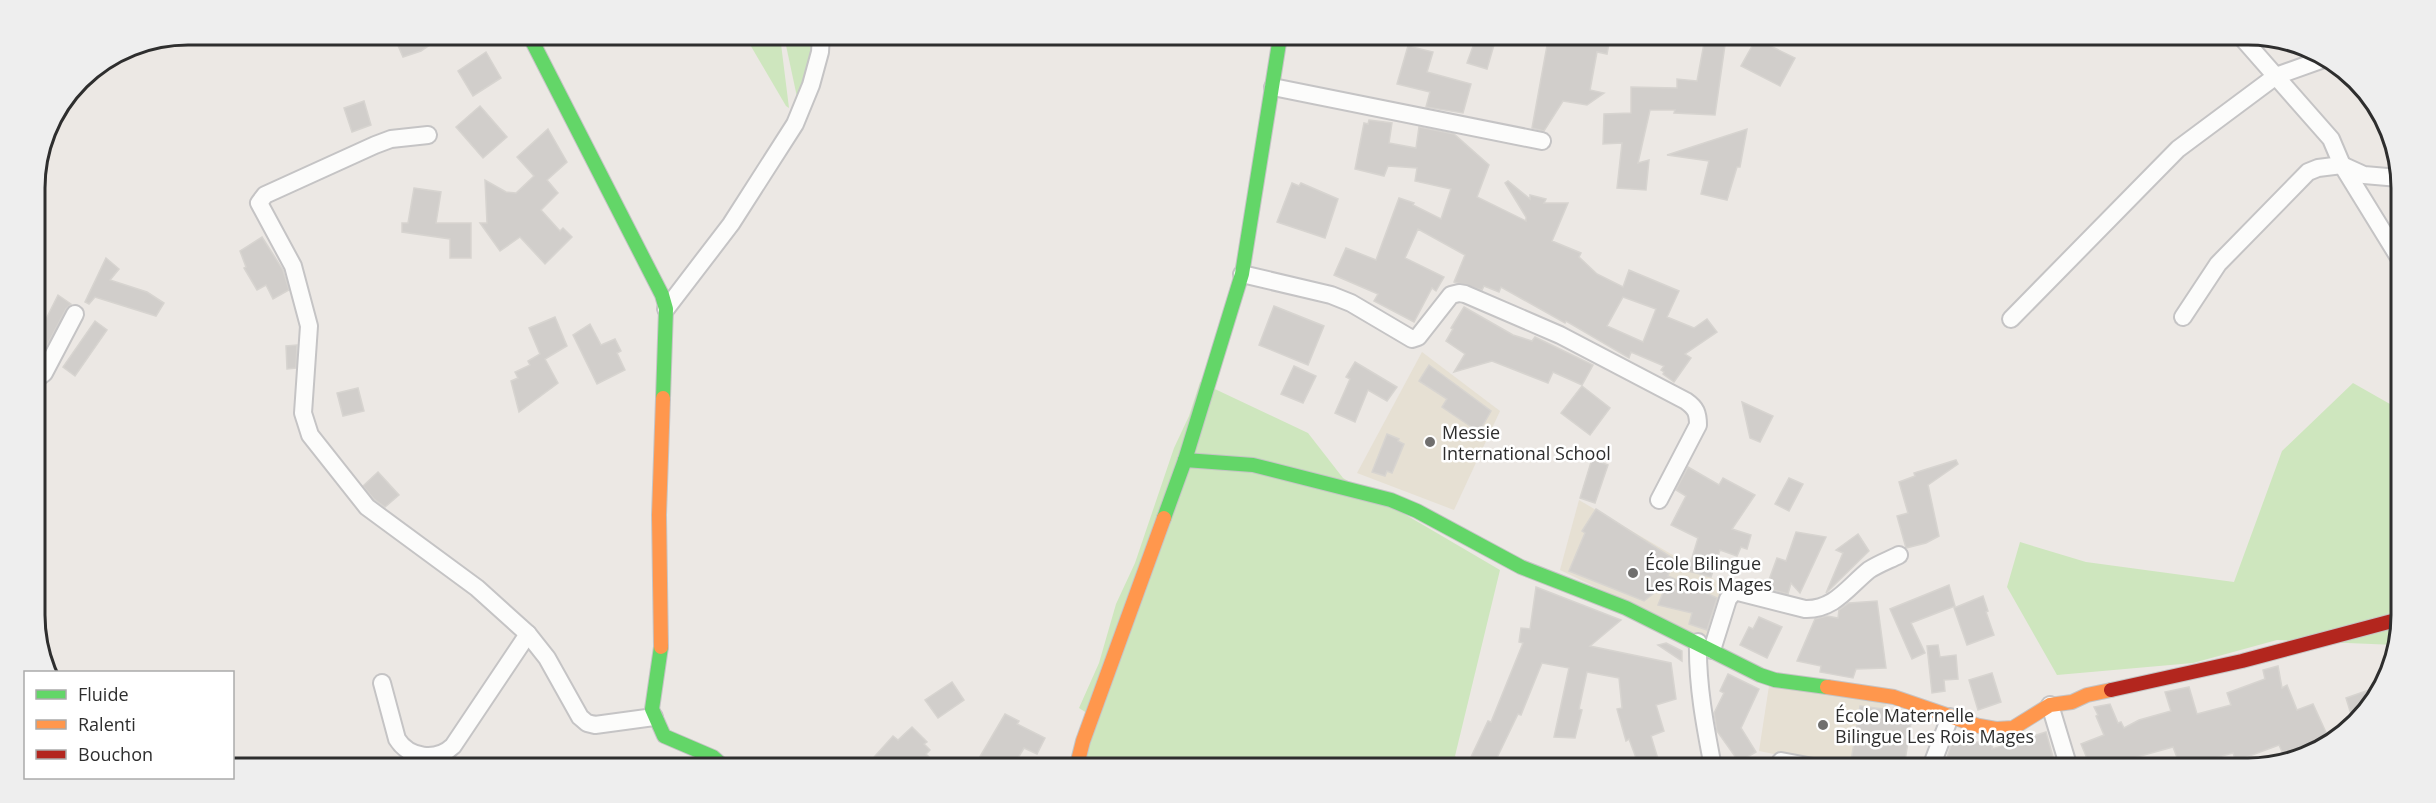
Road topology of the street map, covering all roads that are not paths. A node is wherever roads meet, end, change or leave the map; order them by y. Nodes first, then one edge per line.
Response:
1 (534, 45) edge
2 (820, 45) edge
3 (1279, 45) edge
4 (2248, 45) edge
5 (2315, 62) edge
6 (2276, 76) junction
7 (1273, 87) junction
8 (428, 135) dead end
9 (1542, 141) dead end
10 (2342, 165) junction
11 (2391, 177) edge
12 (2391, 245) edge
13 (1242, 274) junction
14 (666, 309) junction
15 (75, 314) dead end
16 (2183, 317) dead end
17 (2011, 319) dead end
18 (45, 372) edge
19 (1185, 460) junction
20 (1659, 500) dead end
21 (1899, 555) dead end
22 (2391, 622) edge
23 (528, 634) junction
24 (1705, 646) junction
25 (382, 683) dead end
26 (2050, 705) junction
27 (654, 717) junction
28 (1950, 717) junction
29 (714, 758) edge
30 (1079, 758) edge
31 (1711, 758) edge
32 (1934, 758) edge
33 (2066, 758) edge

1 - 14 street
2 - 14 street
3 - 7 street
4 - 6 street
5 - 6 street
6 - 10 street
6 - 17 street
7 - 9 street
7 - 13 street
8 - 23 street
10 - 11 street
10 - 12 street
10 - 16 street
13 - 19 street
13 - 20 street
14 - 27 street
15 - 18 street
19 - 24 street
19 - 30 street
21 - 24 street
22 - 26 street
23 - 25 street
23 - 27 street
24 - 28 street
24 - 31 street
26 - 28 street
26 - 33 street
27 - 29 street
28 - 32 street

